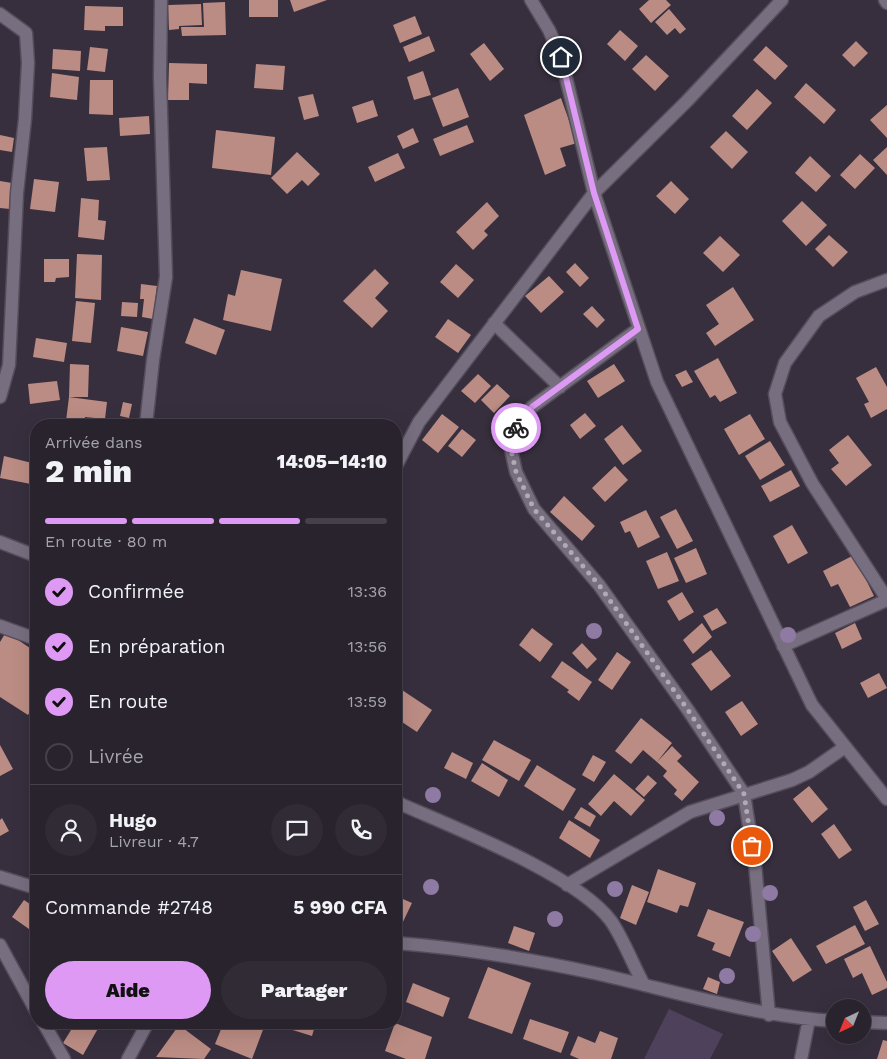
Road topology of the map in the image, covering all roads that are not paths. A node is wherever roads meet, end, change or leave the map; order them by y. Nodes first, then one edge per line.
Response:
1 (161, 0) edge
2 (531, 0) edge
3 (782, 0) edge
4 (885, 0) edge
5 (887, 3) edge
6 (0, 14) edge
7 (594, 193) junction
8 (887, 280) edge
9 (494, 323) junction
10 (638, 329) junction
11 (560, 387) junction
12 (0, 397) edge
13 (147, 419) edge
14 (402, 455) edge
15 (0, 542) edge
16 (30, 554) edge
17 (887, 600) edge
18 (0, 626) edge
19 (30, 637) edge
20 (783, 646) junction
21 (845, 747) junction
22 (744, 794) junction
23 (887, 799) edge
24 (402, 805) edge
25 (0, 877) edge
26 (567, 885) junction
27 (30, 886) edge
28 (402, 944) edge
29 (0, 946) edge
30 (644, 985) junction
31 (30, 1000) edge
32 (769, 1015) junction
33 (809, 1019) junction
34 (826, 1020) edge
35 (871, 1022) edge
36 (887, 1023) edge
37 (47, 1029) edge
38 (144, 1029) edge
39 (64, 1059) edge
40 (128, 1059) edge
41 (801, 1059) edge

1 - 13 street
2 - 7 street
3 - 7 street
4 - 5 street
6 - 12 street
7 - 9 street
7 - 10 street
8 - 17 street
9 - 11 street
9 - 14 street
10 - 11 street
10 - 20 street
11 - 22 street
15 - 16 street
17 - 20 street
18 - 19 street
20 - 21 street
21 - 22 street
21 - 23 street
22 - 26 street
22 - 32 street
24 - 26 street
25 - 27 street
26 - 30 street
28 - 30 street
29 - 31 street
30 - 32 street
32 - 33 street
33 - 34 street
33 - 41 street
35 - 36 street
37 - 39 street
38 - 40 street

